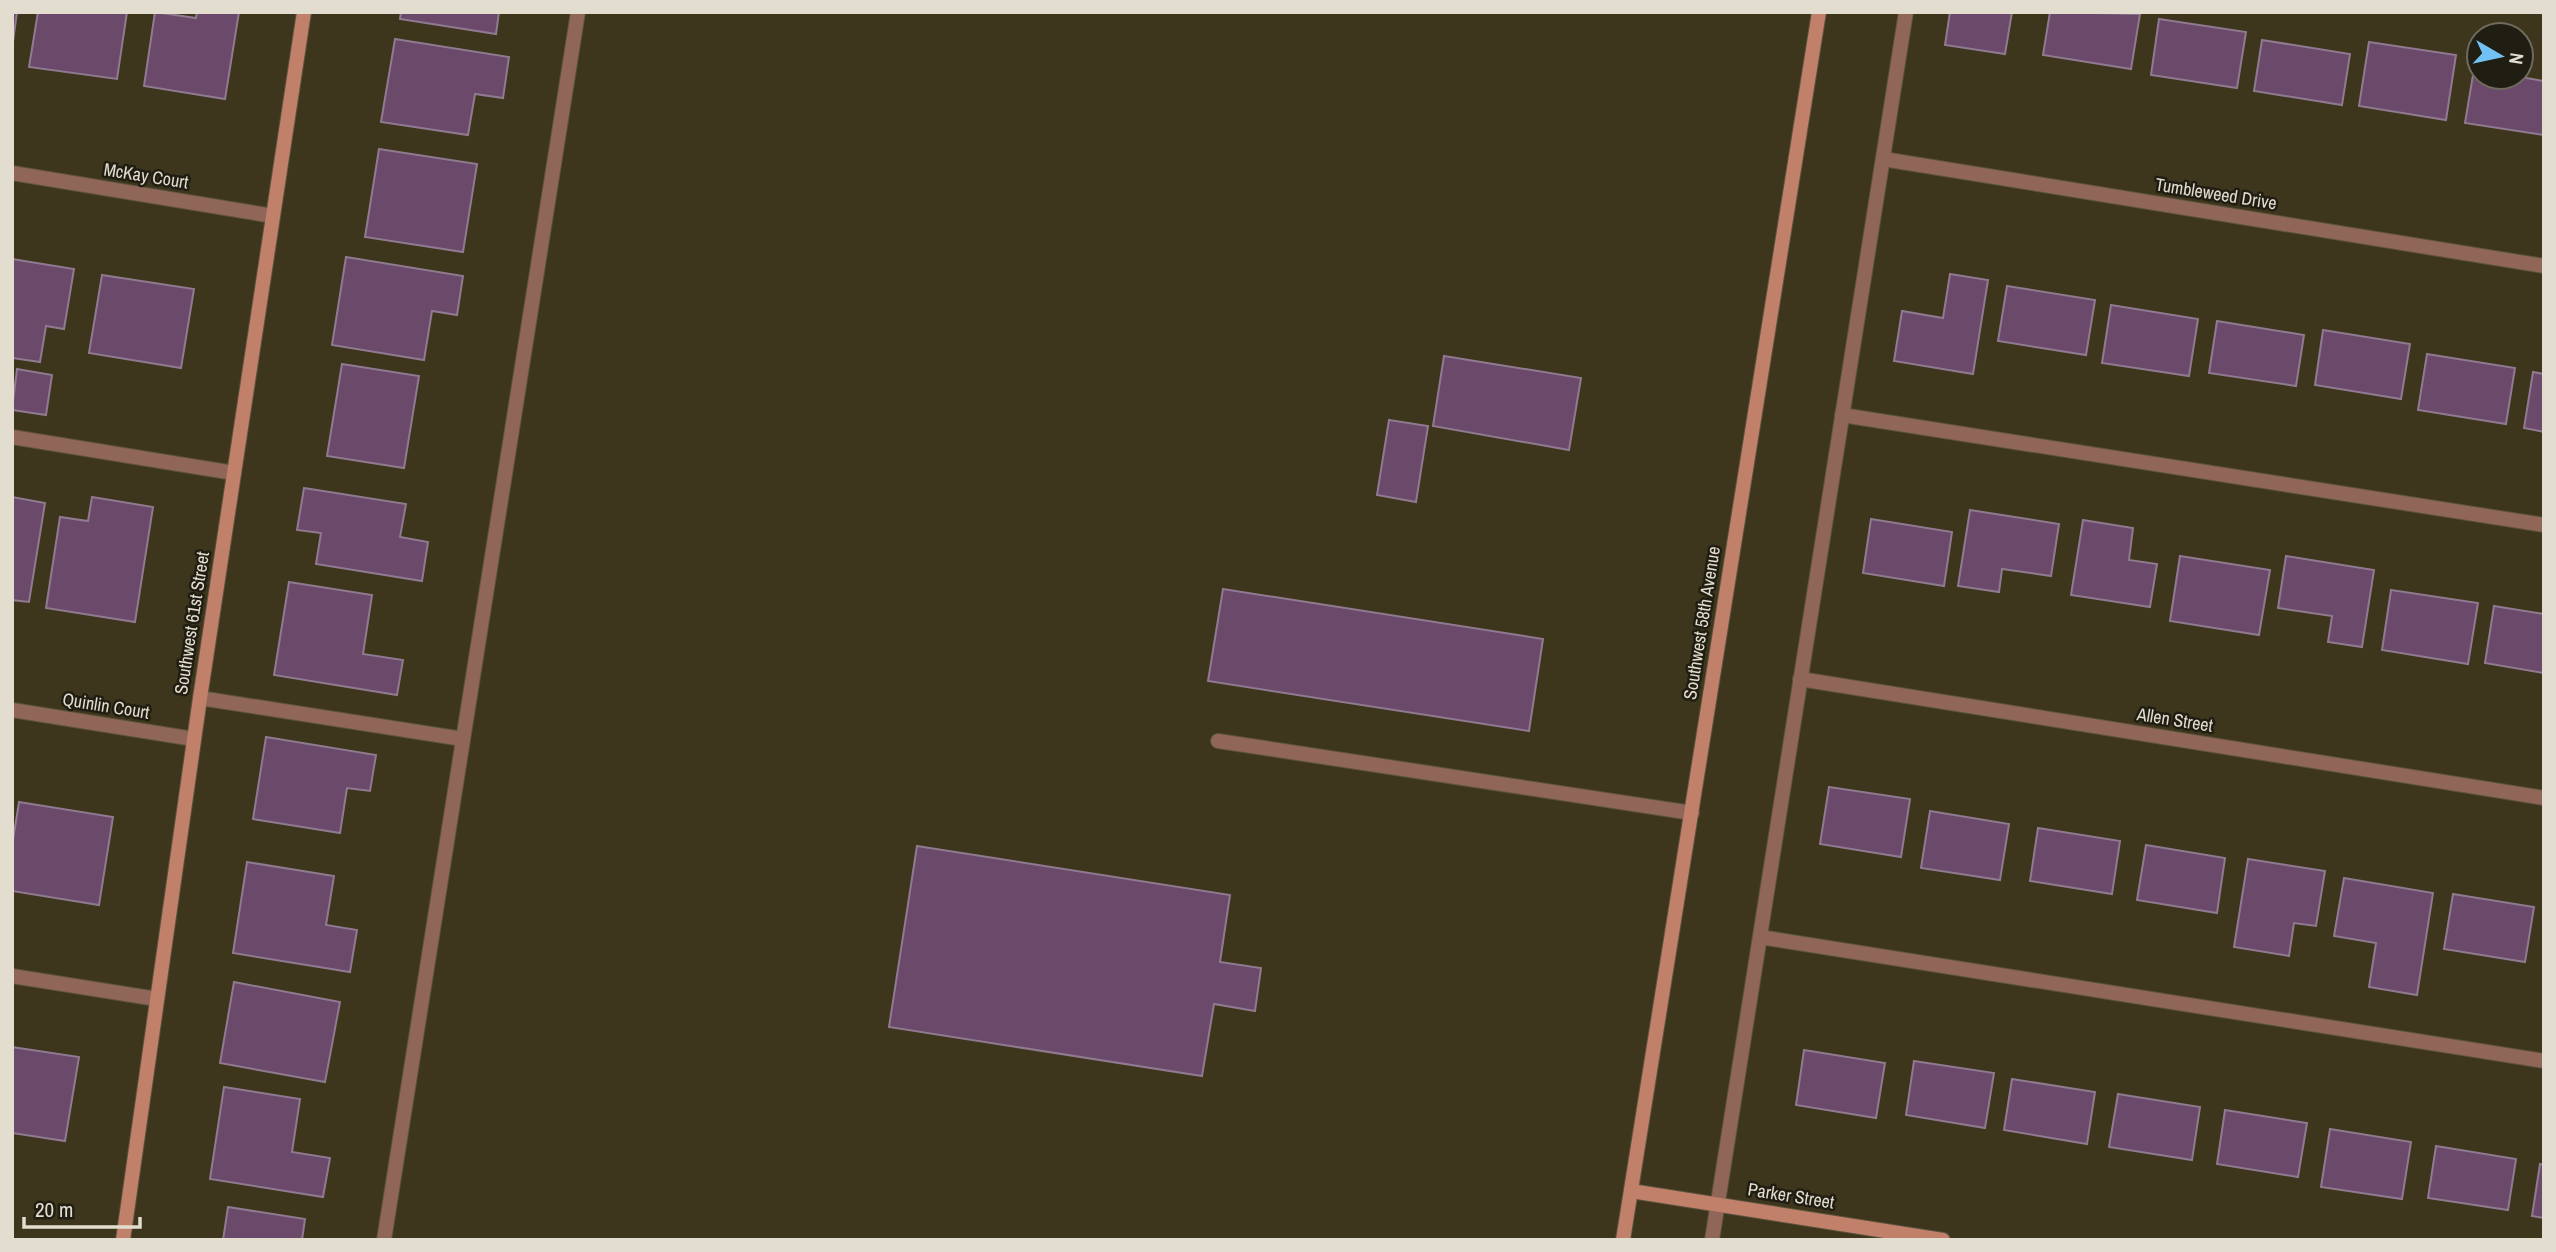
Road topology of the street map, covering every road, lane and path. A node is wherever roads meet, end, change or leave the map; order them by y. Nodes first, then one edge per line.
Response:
1 (304, 12) edge
2 (578, 12) edge
3 (1819, 12) edge
4 (1906, 12) edge
5 (1883, 159) junction
6 (12, 173) edge
7 (273, 216) junction
8 (2544, 266) edge
9 (1842, 415) junction
10 (12, 437) edge
11 (234, 473) junction
12 (2544, 525) edge
13 (1800, 679) junction
14 (200, 698) junction
15 (12, 710) edge
16 (194, 739) junction
17 (463, 739) junction
18 (1218, 741) dead end
19 (2544, 797) edge
20 (1692, 813) junction
21 (1759, 937) junction
22 (12, 976) edge
23 (157, 999) junction
24 (2544, 1061) edge
25 (1631, 1191) junction
26 (1717, 1203) junction
27 (122, 1240) edge
28 (384, 1240) edge
29 (1623, 1240) edge
30 (1712, 1240) edge
31 (1943, 1240) edge

1 - 7 main road, Southwest 61st Street
2 - 17 street
3 - 20 main road, Southwest 58th Avenue
4 - 5 street
5 - 8 street, Tumbleweed Drive
5 - 9 street
6 - 7 street, McKay Court
7 - 11 main road, Southwest 61st Street
9 - 12 street
9 - 13 street
10 - 11 street
11 - 14 main road, Southwest 61st Street
13 - 19 street, Allen Street
13 - 21 street
14 - 16 main road, Southwest 61st Street
14 - 17 street
15 - 16 street, Quinlin Court
16 - 23 main road, Southwest 61st Street
17 - 28 street
18 - 20 street
20 - 25 main road, Southwest 58th Avenue
21 - 24 street
21 - 26 street
22 - 23 street
23 - 27 main road, Southwest 61st Street
25 - 26 main road, Parker Street
25 - 29 main road, Southwest 58th Avenue
26 - 30 street
26 - 31 main road, Parker Street

